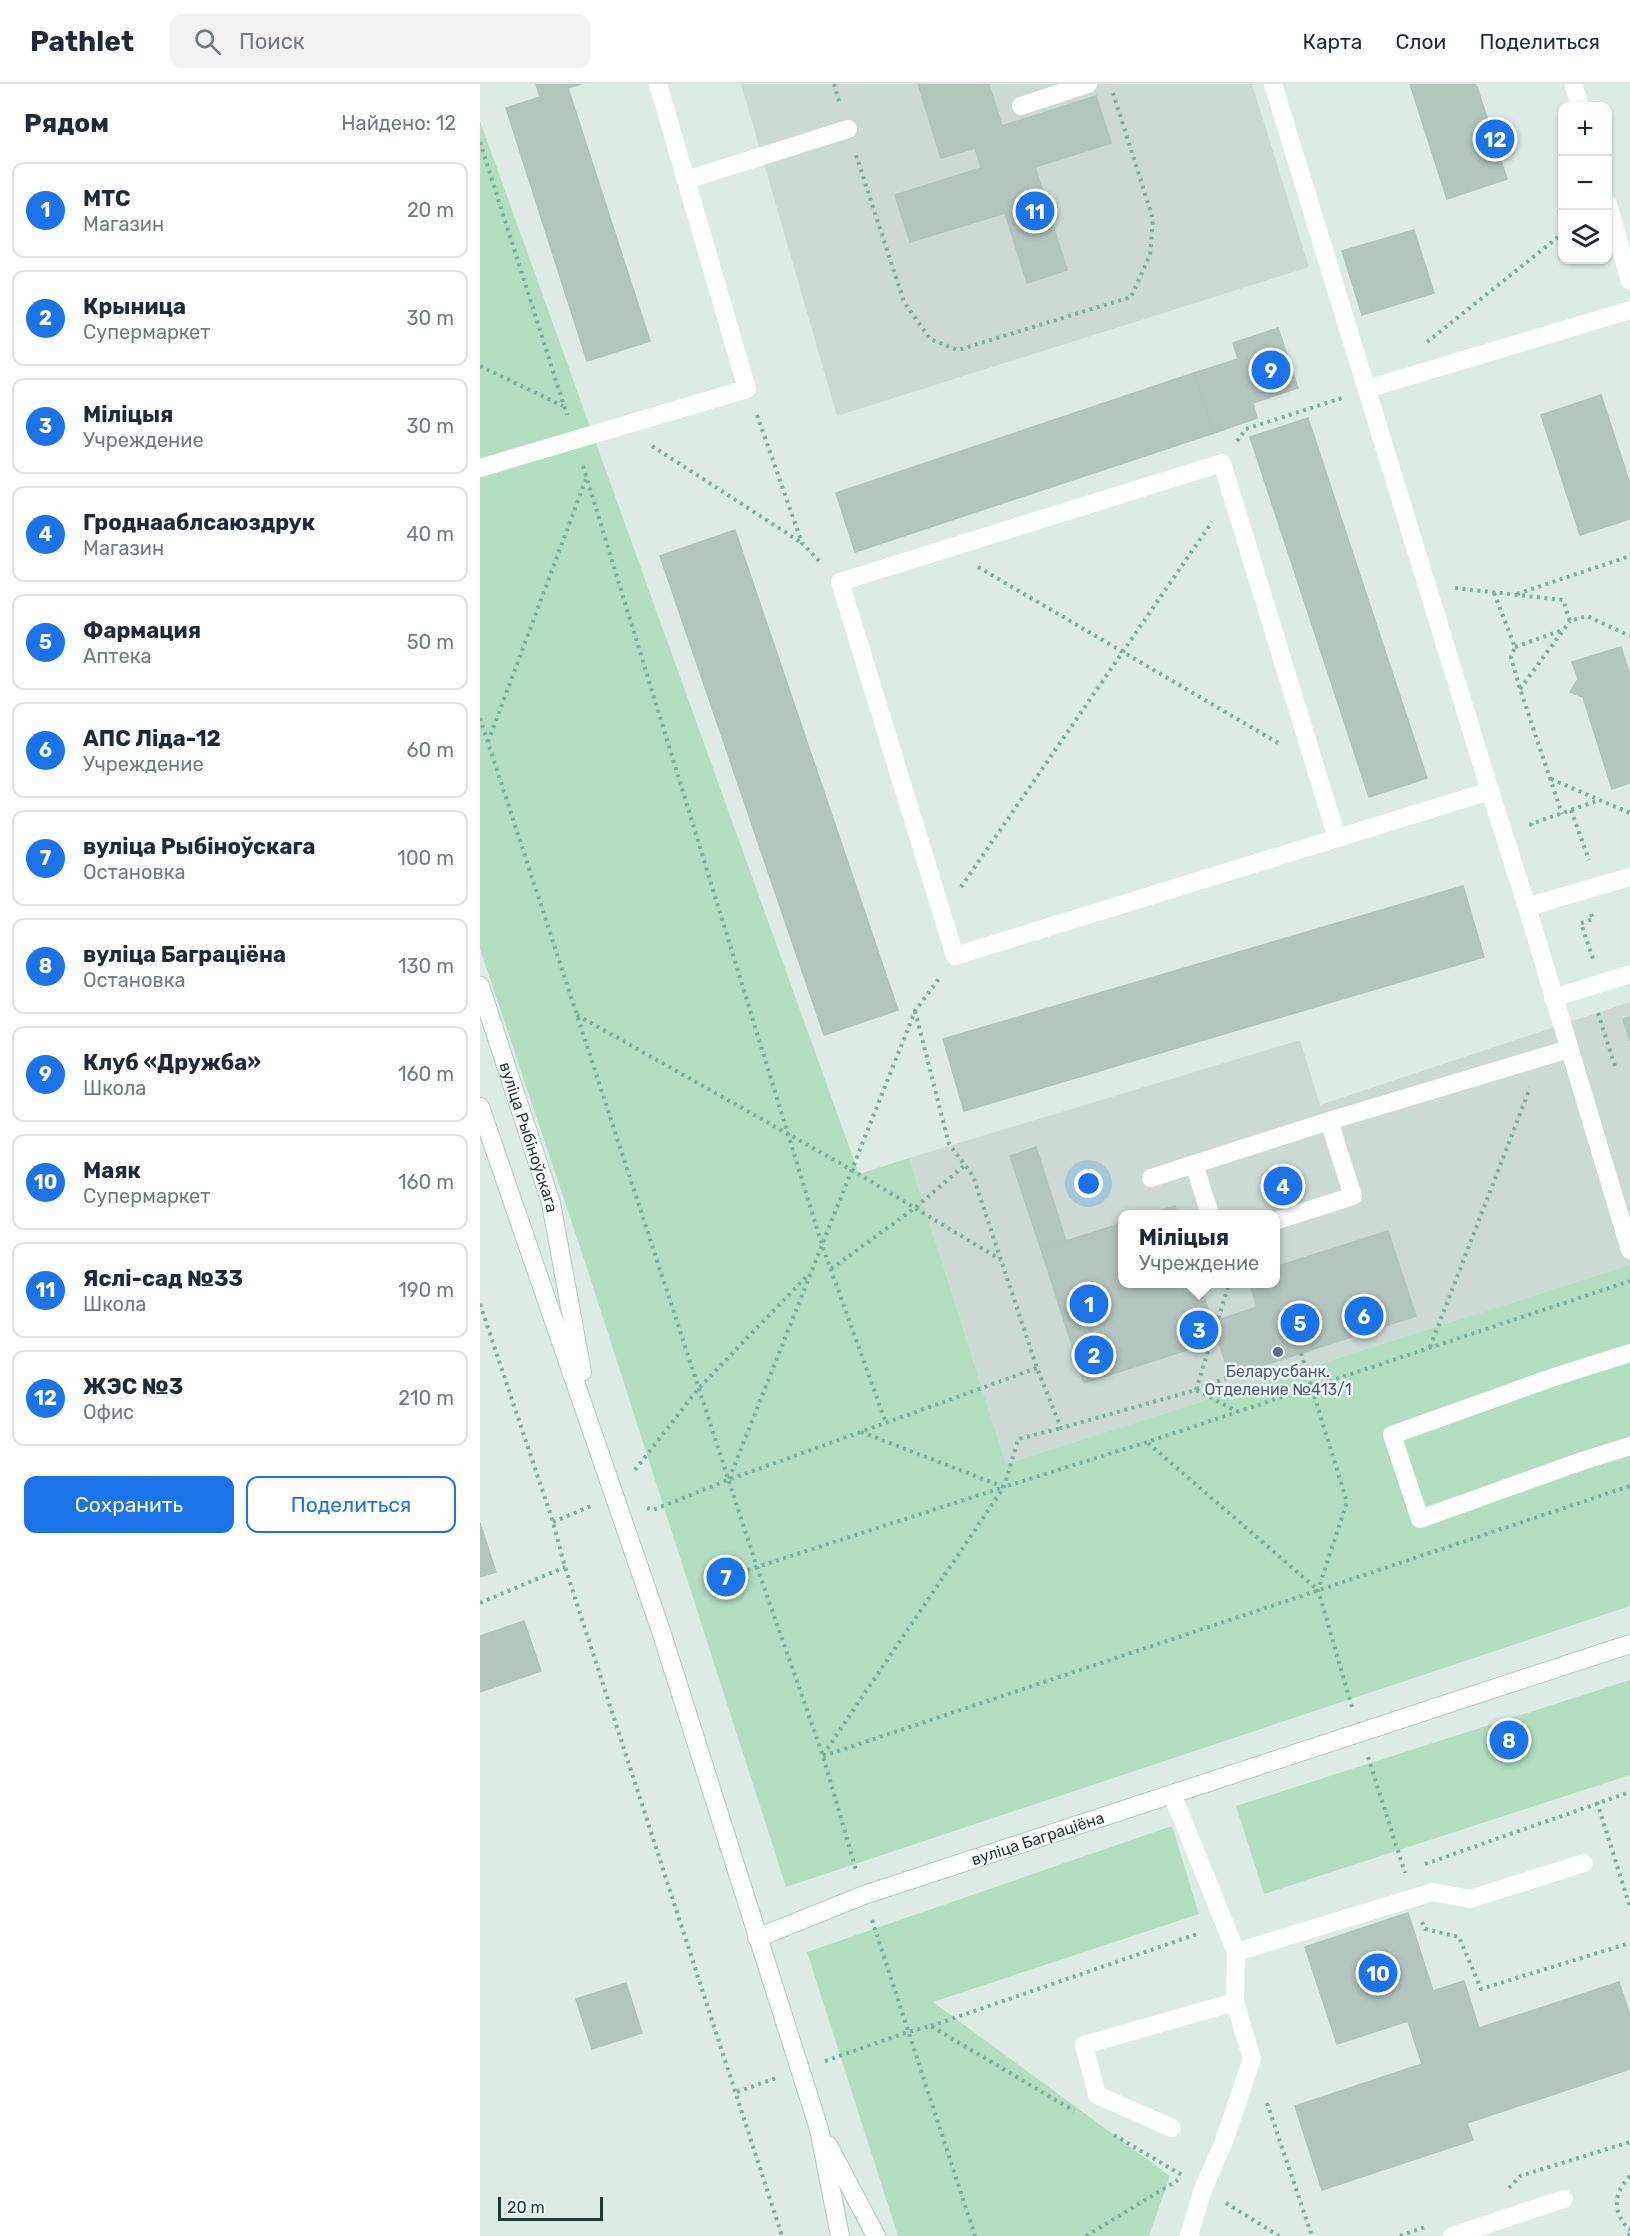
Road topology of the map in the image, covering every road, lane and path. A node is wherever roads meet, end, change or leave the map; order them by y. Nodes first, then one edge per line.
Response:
1 (658, 84) edge
2 (834, 84) edge
3 (1088, 84) edge
4 (1110, 84) edge
5 (1273, 84) edge
6 (1574, 86) dead end
7 (1579, 102) edge
8 (1021, 106) dead end
9 (848, 129) junction
10 (480, 142) edge
11 (686, 180) junction
12 (1610, 210) edge
13 (1558, 238) edge
14 (1630, 281) edge
15 (1630, 310) edge
16 (1423, 345) dead end
17 (480, 366) edge
18 (747, 388) junction
19 (1367, 389) junction
20 (564, 407) junction
21 (621, 426) junction
22 (575, 440) junction
23 (1222, 463) junction
24 (480, 468) edge
25 (586, 478) junction
26 (1231, 494) junction
27 (802, 543) junction
28 (946, 548) junction
29 (1630, 556) edge
30 (840, 582) junction
31 (1427, 585) junction
32 (1494, 593) junction
33 (1514, 595) junction
34 (1570, 621) junction
35 (1564, 630) junction
36 (1630, 636) edge
37 (1515, 647) junction
38 (1123, 652) junction
39 (1520, 689) junction
40 (480, 718) edge
41 (488, 743) junction
42 (1314, 764) junction
43 (1550, 779) junction
44 (1490, 791) junction
45 (1599, 800) junction
46 (1571, 810) junction
47 (1630, 813) edge
48 (1562, 814) junction
49 (1535, 835) dead end
50 (1337, 838) junction
51 (1583, 866) dead end
52 (1630, 877) edge
53 (1527, 907) junction
54 (942, 914) junction
55 (955, 956) junction
56 (1630, 974) edge
57 (480, 986) edge
58 (1553, 998) junction
59 (915, 1011) junction
60 (577, 1015) junction
61 (1569, 1049) junction
62 (1542, 1057) junction
63 (480, 1107) edge
64 (1329, 1121) junction
65 (788, 1133) junction
66 (1194, 1164) junction
67 (965, 1165) junction
68 (852, 1170) junction
69 (1151, 1178) dead end
70 (915, 1208) junction
71 (1208, 1210) edge
72 (1280, 1219) edge
73 (822, 1245) junction
74 (1630, 1250) edge
75 (1002, 1260) junction
76 (831, 1269) junction
77 (811, 1272) junction
78 (1630, 1281) edge
79 (1228, 1288) edge
80 (480, 1304) edge
81 (1430, 1347) junction
82 (1301, 1353) dead end
83 (1630, 1353) edge
84 (1037, 1368) junction
85 (1254, 1368) dead end
86 (1312, 1387) junction
87 (698, 1389) junction
88 (1196, 1390) junction
89 (1238, 1412) junction
90 (886, 1423) junction
91 (1061, 1428) junction
92 (594, 1432) junction
93 (861, 1432) junction
94 (1147, 1442) junction
95 (1630, 1446) edge
96 (728, 1480) junction
97 (1004, 1486) junction
98 (1630, 1486) edge
99 (615, 1495) junction
100 (565, 1567) junction
101 (757, 1567) junction
102 (726, 1577) dead end
103 (1318, 1590) junction
104 (480, 1603) edge
105 (1630, 1644) edge
106 (1360, 1733) junction
107 (823, 1755) junction
108 (1172, 1794) junction
109 (1597, 1802) dead end
110 (1584, 1863) dead end
111 (864, 1895) junction
112 (1414, 1898) junction
113 (1630, 1907) edge
114 (758, 1938) junction
115 (1630, 1943) edge
116 (1236, 1952) junction
117 (1235, 2002) junction
118 (908, 2032) junction
119 (800, 2069) junction
120 (1243, 2084) junction
121 (737, 2092) junction
122 (1083, 2116) dead end
123 (1172, 2128) dead end
124 (819, 2129) junction
125 (1113, 2134) dead end
126 (1630, 2176) edge
127 (1203, 2189) junction
128 (1564, 2199) dead end
129 (1630, 2233) edge
130 (782, 2236) edge
131 (840, 2236) edge
132 (876, 2236) edge
133 (975, 2236) edge
134 (1086, 2236) edge
135 (1189, 2236) edge
136 (1278, 2236) edge
137 (1312, 2236) edge
138 (1452, 2236) edge

1 - 11 street
2 - 9 path
3 - 8 street
4 - 9 path
5 - 19 street
6 - 7 street
9 - 11 street
10 - 20 path
11 - 18 street
12 - 14 street
13 - 16 path
15 - 19 street
17 - 20 path
18 - 21 street
18 - 27 path
19 - 23 path
19 - 31 street
20 - 22 path
21 - 22 street
21 - 27 path
22 - 24 street
22 - 25 path
23 - 26 street
23 - 28 street
25 - 41 path
25 - 65 path
26 - 38 path
26 - 42 street
27 - 30 path
28 - 30 street
28 - 38 path
29 - 33 path
30 - 54 street
31 - 32 path
31 - 44 street
32 - 33 path
32 - 37 path
33 - 34 path
34 - 35 path
34 - 36 path
35 - 37 path
35 - 39 path
37 - 39 path
38 - 42 path
38 - 54 path
39 - 43 path
40 - 41 path
41 - 60 path
42 - 50 street
43 - 45 path
43 - 48 path
44 - 50 street
44 - 53 street
45 - 46 path
45 - 47 path
46 - 48 path
46 - 51 path
48 - 49 path
50 - 55 street
52 - 53 street
53 - 58 street
54 - 55 street
55 - 59 path
56 - 58 street
57 - 92 street, вуліца Рыбіноўскага
58 - 61 street
59 - 67 path
59 - 68 path
60 - 65 path
60 - 87 path
61 - 62 street
61 - 74 street
62 - 64 street
62 - 81 path
63 - 92 street, вуліца Рыбіноўскага
64 - 66 street
64 - 72 street
65 - 68 path
65 - 73 path
66 - 69 street
66 - 71 street
67 - 70 path
67 - 75 path
68 - 70 path
68 - 73 path
70 - 75 path
70 - 76 path
73 - 76 path
73 - 77 path
75 - 84 path
76 - 90 path
77 - 87 path
77 - 96 path
78 - 81 path
79 - 88 path
80 - 100 path
81 - 86 path
82 - 86 path
83 - 95 street
84 - 90 path
84 - 91 path
85 - 88 path
86 - 89 path
86 - 103 path
87 - 96 path
88 - 89 path
88 - 91 path
89 - 94 path
90 - 93 path
91 - 97 path
92 - 99 street, вуліца Рыбіноўскага
93 - 96 path
93 - 97 path
94 - 97 path
94 - 103 path
96 - 99 path
96 - 101 path
97 - 101 path
97 - 107 path
98 - 103 path
99 - 114 street, вуліца Рыбіноўскага
100 - 104 path
100 - 121 path
101 - 102 path
101 - 107 path
103 - 106 path
103 - 107 path
105 - 106 street, вуліца Баграціёна
106 - 108 street, вуліца Баграціёна
106 - 112 path
107 - 111 path
108 - 111 street, вуліца Баграціёна
108 - 116 street
109 - 113 path
110 - 112 street
111 - 114 street, вуліца Баграціёна
111 - 118 path
112 - 115 path
112 - 116 street
114 - 119 street, вуліца Рыбіноўскага
116 - 117 street
117 - 120 street
117 - 123 street
118 - 119 path
118 - 122 path
118 - 133 path
119 - 121 path
119 - 124 street, вуліца Рыбіноўскага
120 - 127 street
120 - 137 path
121 - 130 path
124 - 131 street, вуліца Рыбіноўскага
124 - 132 street, вуліца Рыбіноўскага
125 - 134 path
126 - 129 path
127 - 135 street
127 - 136 path
128 - 138 street

